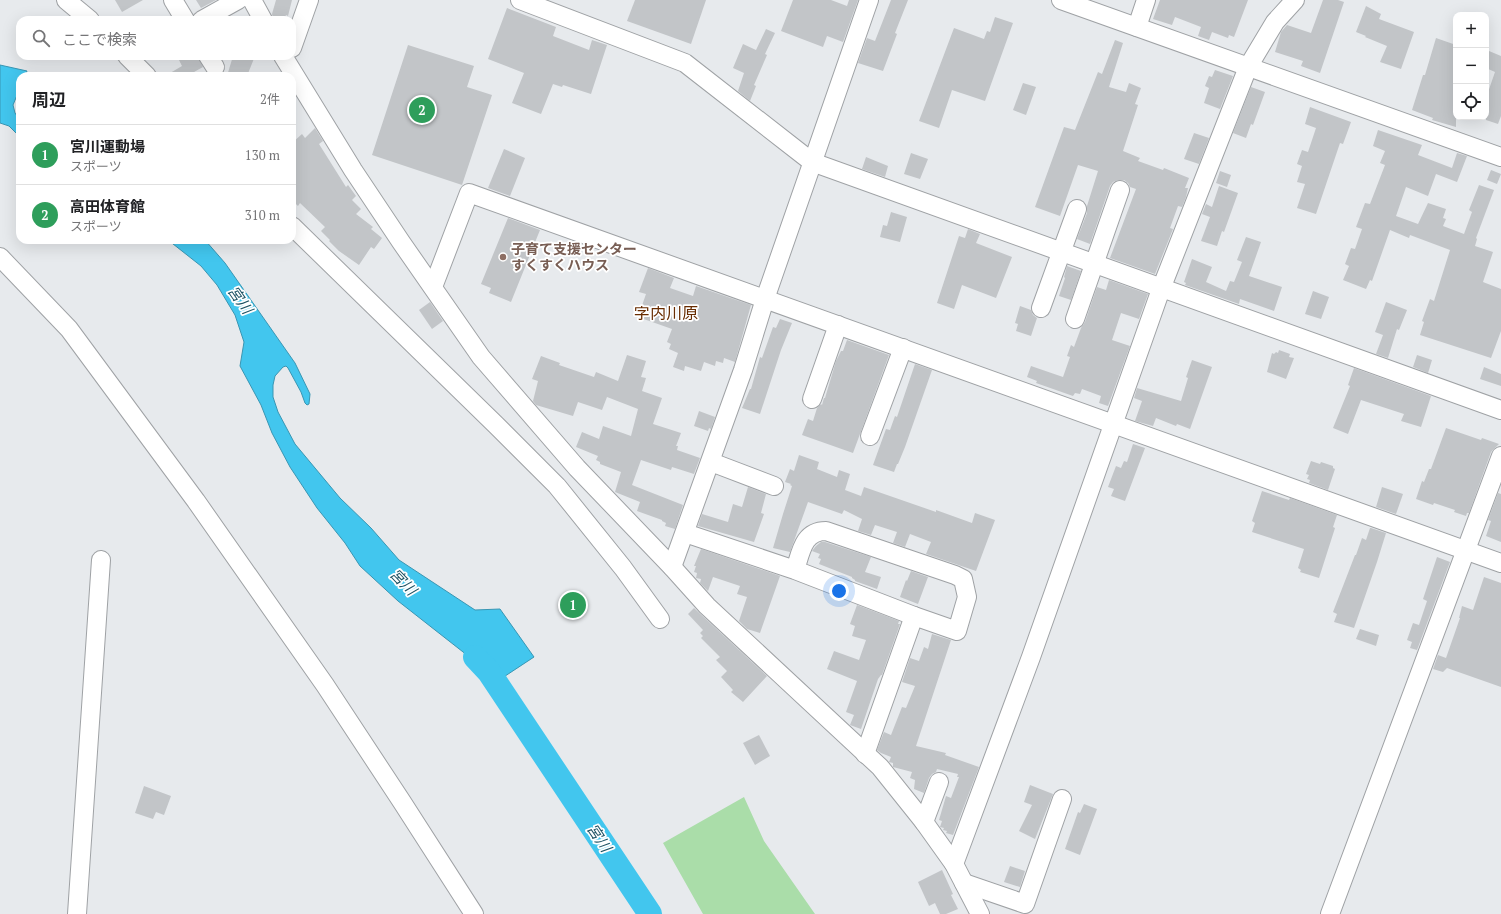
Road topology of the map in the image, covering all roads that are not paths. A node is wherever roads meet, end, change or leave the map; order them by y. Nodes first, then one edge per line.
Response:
1 (66, 0) edge
2 (172, 0) edge
3 (238, 0) edge
4 (252, 0) edge
5 (309, 0) edge
6 (520, 0) edge
7 (869, 0) edge
8 (1061, 0) edge
9 (1146, 0) edge
10 (1295, 0) edge
11 (85, 16) edge
12 (182, 16) edge
13 (209, 16) edge
14 (261, 16) edge
15 (1137, 27) junction
16 (296, 34) edge
17 (131, 60) edge
18 (286, 60) edge
19 (1248, 67) junction
20 (143, 72) edge
21 (293, 72) edge
22 (296, 76) edge
23 (1501, 157) edge
24 (812, 162) junction
25 (1120, 190) dead end
26 (1077, 209) dead end
27 (296, 230) edge
28 (1061, 252) junction
29 (0, 258) edge
30 (1094, 264) junction
31 (433, 287) junction
32 (1161, 289) junction
33 (765, 299) junction
34 (1041, 308) dead end
35 (1075, 319) dead end
36 (838, 325) junction
37 (903, 348) junction
38 (812, 400) dead end
39 (1501, 410) edge
40 (1113, 424) junction
41 (870, 436) dead end
42 (1501, 456) edge
43 (711, 462) junction
44 (774, 486) dead end
45 (685, 533) junction
46 (1467, 551) junction
47 (101, 560) dead end
48 (1501, 563) edge
49 (672, 568) junction
50 (795, 570) junction
51 (914, 616) junction
52 (660, 619) dead end
53 (865, 754) junction
54 (939, 782) dead end
55 (1062, 799) dead end
56 (924, 822) junction
57 (954, 864) junction
58 (964, 883) junction
59 (77, 914) edge
60 (474, 914) edge
61 (980, 914) edge
62 (1330, 914) edge

1 - 11 street
2 - 12 street
3 - 13 street
4 - 14 street
5 - 16 street
6 - 24 street
7 - 24 street
8 - 15 street
9 - 15 street
10 - 19 street
15 - 19 street
17 - 20 street
18 - 21 street
19 - 23 street
19 - 32 street
22 - 31 street
24 - 28 street
24 - 33 street
25 - 30 street
26 - 28 street
27 - 52 street
28 - 30 street
28 - 34 street
29 - 60 street
30 - 32 street
30 - 35 street
31 - 33 street
31 - 49 street
32 - 39 street
32 - 40 street
33 - 36 street
33 - 43 street
36 - 37 street
36 - 38 street
37 - 40 street
37 - 41 street
40 - 46 street
40 - 57 street
42 - 46 street
43 - 44 street
43 - 45 street
45 - 49 street
45 - 50 street
46 - 48 street
46 - 62 street
47 - 59 street
49 - 53 street
50 - 51 street
50 - 51 street
51 - 53 street
53 - 56 street
54 - 56 street
55 - 58 street
56 - 57 street
57 - 58 street
58 - 61 street

